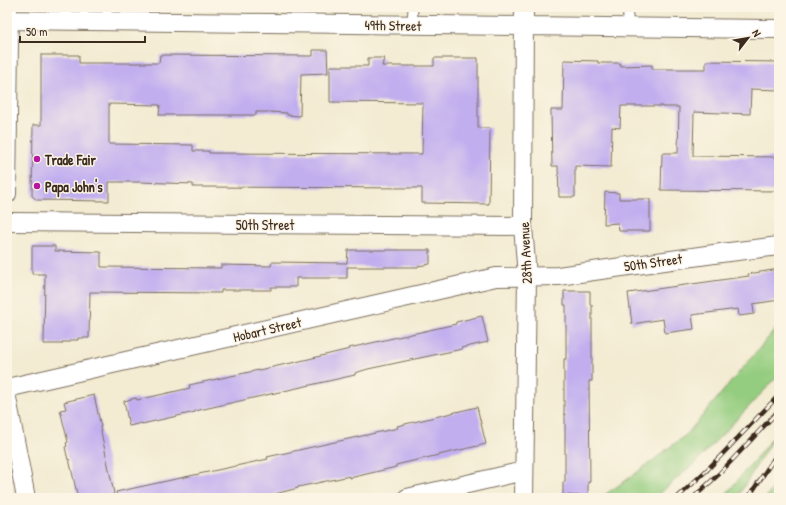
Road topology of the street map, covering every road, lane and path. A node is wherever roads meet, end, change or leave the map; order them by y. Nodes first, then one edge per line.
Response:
1 (412, 7) edge
2 (524, 7) edge
3 (627, 7) edge
4 (107, 14) edge
5 (8, 15) edge
6 (412, 25) junction
7 (524, 26) junction
8 (629, 28) junction
9 (779, 29) edge
10 (7, 194) edge
11 (7, 222) edge
12 (523, 226) junction
13 (779, 246) edge
14 (527, 276) junction
15 (7, 388) edge
16 (7, 398) edge
17 (524, 471) junction
18 (26, 498) edge
19 (407, 498) edge
20 (524, 498) edge

1 - 6 lane
2 - 7 street, 28th Avenue
3 - 8 lane
4 - 5 street, 49th Street
4 - 6 street, 49th Street
5 - 10 street
6 - 7 street, 49th Street
7 - 8 street, 49th Street
7 - 12 street, 28th Avenue
8 - 9 street, 49th Street
11 - 12 street, 50th Street
12 - 14 street, 28th Avenue
13 - 14 street, 50th Street
14 - 15 street, Hobart Street
14 - 17 street, 28th Avenue
16 - 18 street
17 - 19 street
17 - 20 street, 28th Avenue

